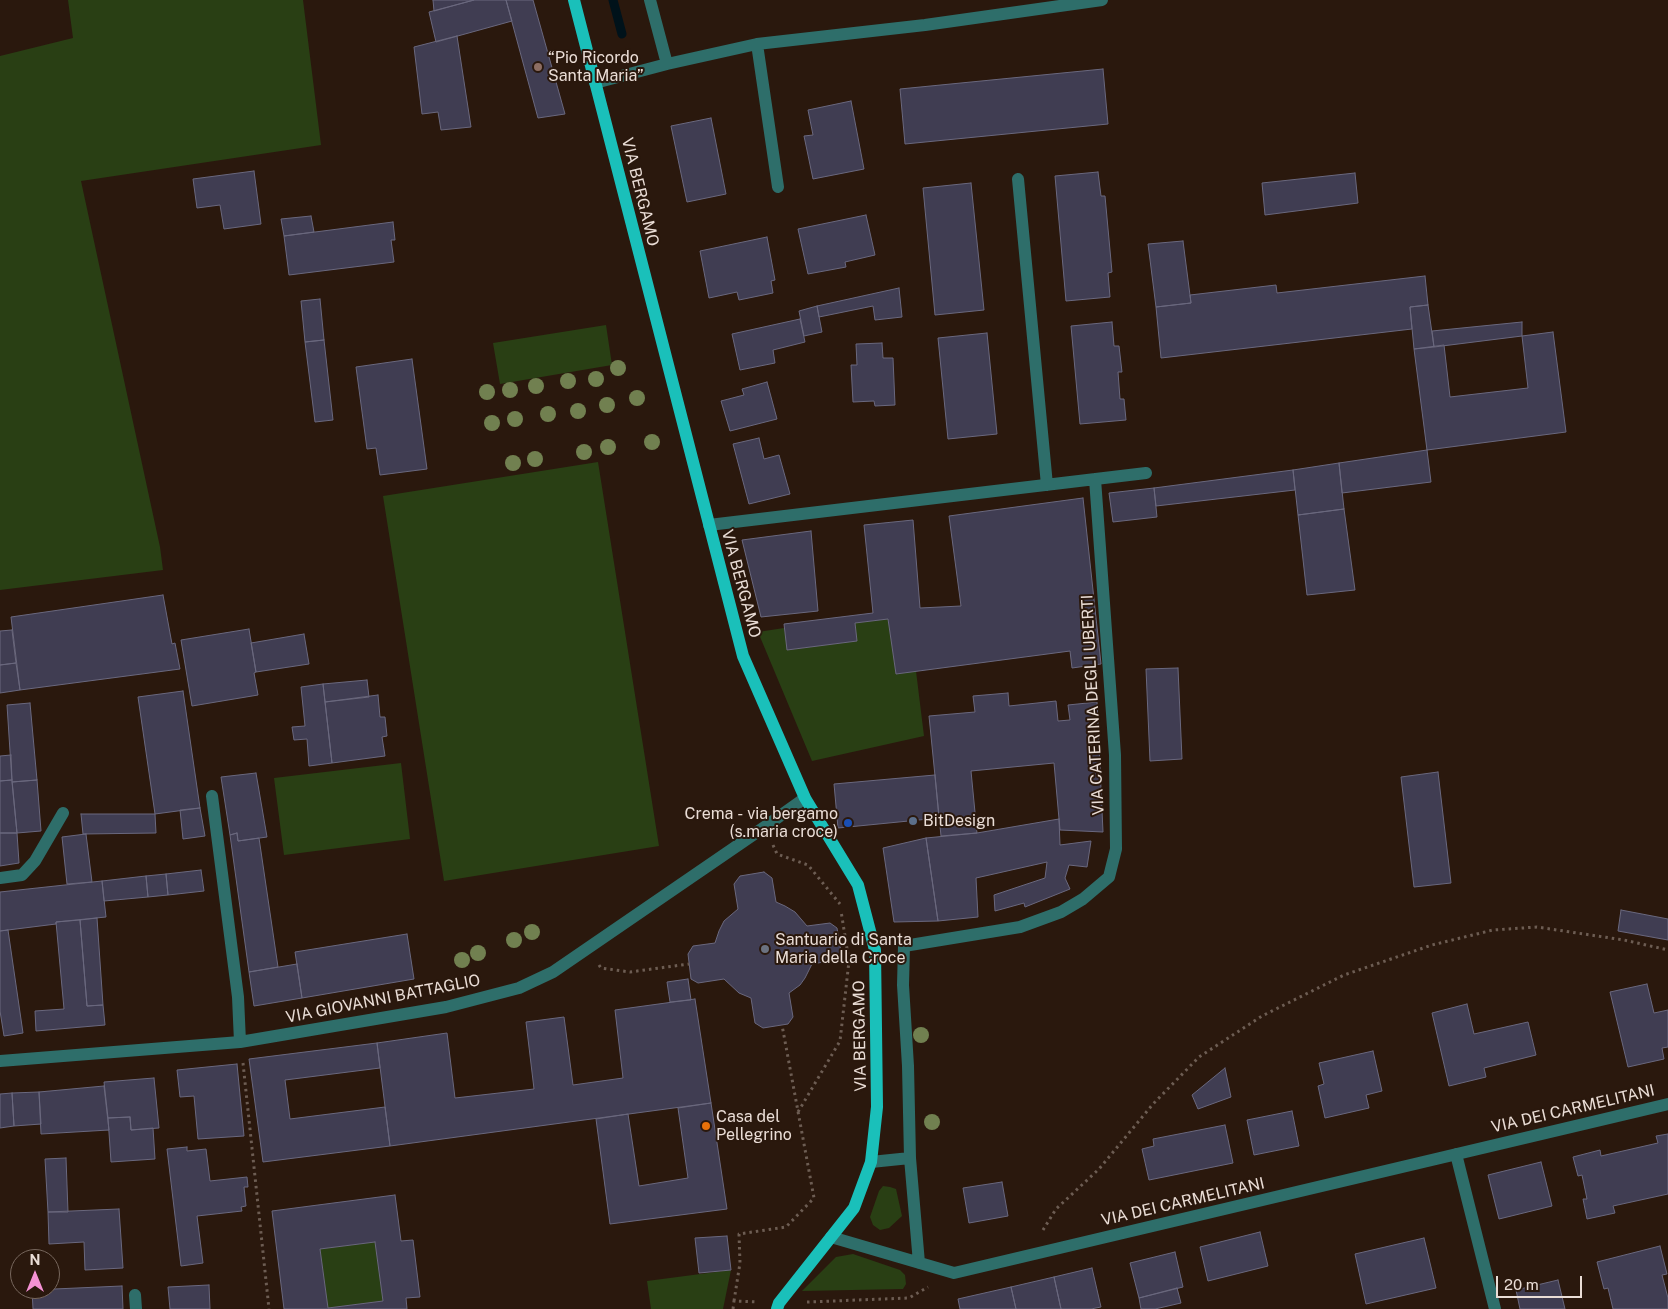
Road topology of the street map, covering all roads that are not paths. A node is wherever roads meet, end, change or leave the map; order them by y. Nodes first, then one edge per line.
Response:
1 (574, 0) edge
2 (650, 0) edge
3 (1102, 0) edge
4 (757, 44) junction
5 (666, 64) junction
6 (595, 83) junction
7 (1018, 178) dead end
8 (778, 187) dead end
9 (1146, 473) dead end
10 (1095, 479) junction
11 (1047, 485) junction
12 (709, 525) junction
13 (212, 796) dead end
14 (805, 798) junction
15 (63, 813) dead end
16 (0, 878) edge
17 (240, 1042) junction
18 (0, 1061) edge
19 (1668, 1104) edge
20 (1456, 1154) junction
21 (910, 1158) junction
22 (871, 1162) junction
23 (831, 1238) junction
24 (919, 1263) junction
25 (135, 1295) dead end
26 (778, 1306) edge
27 (136, 1309) edge
28 (1495, 1309) edge

1 - 6 main road, VIA BERGAMO
2 - 5 street
3 - 4 street
4 - 5 street
4 - 8 street
5 - 6 street
6 - 12 main road, VIA BERGAMO
7 - 11 street
9 - 10 street
10 - 11 street
10 - 21 street, VIA CATERINA DEGLI UBERTI
11 - 12 street
12 - 14 main road, VIA BERGAMO
13 - 17 street
14 - 17 street, VIA GIOVANNI BATTAGLIO
14 - 22 main road, VIA BERGAMO
15 - 16 street
17 - 18 street, VIA GIOVANNI BATTAGLIO
19 - 20 street, VIA DEI CARMELITANI
20 - 24 street, VIA DEI CARMELITANI
20 - 28 street
21 - 22 street
21 - 24 street
22 - 23 main road, VIA BERGAMO
23 - 24 street, VIA DEI CARMELITANI
23 - 26 main road, VIA BERGAMO
25 - 27 street

